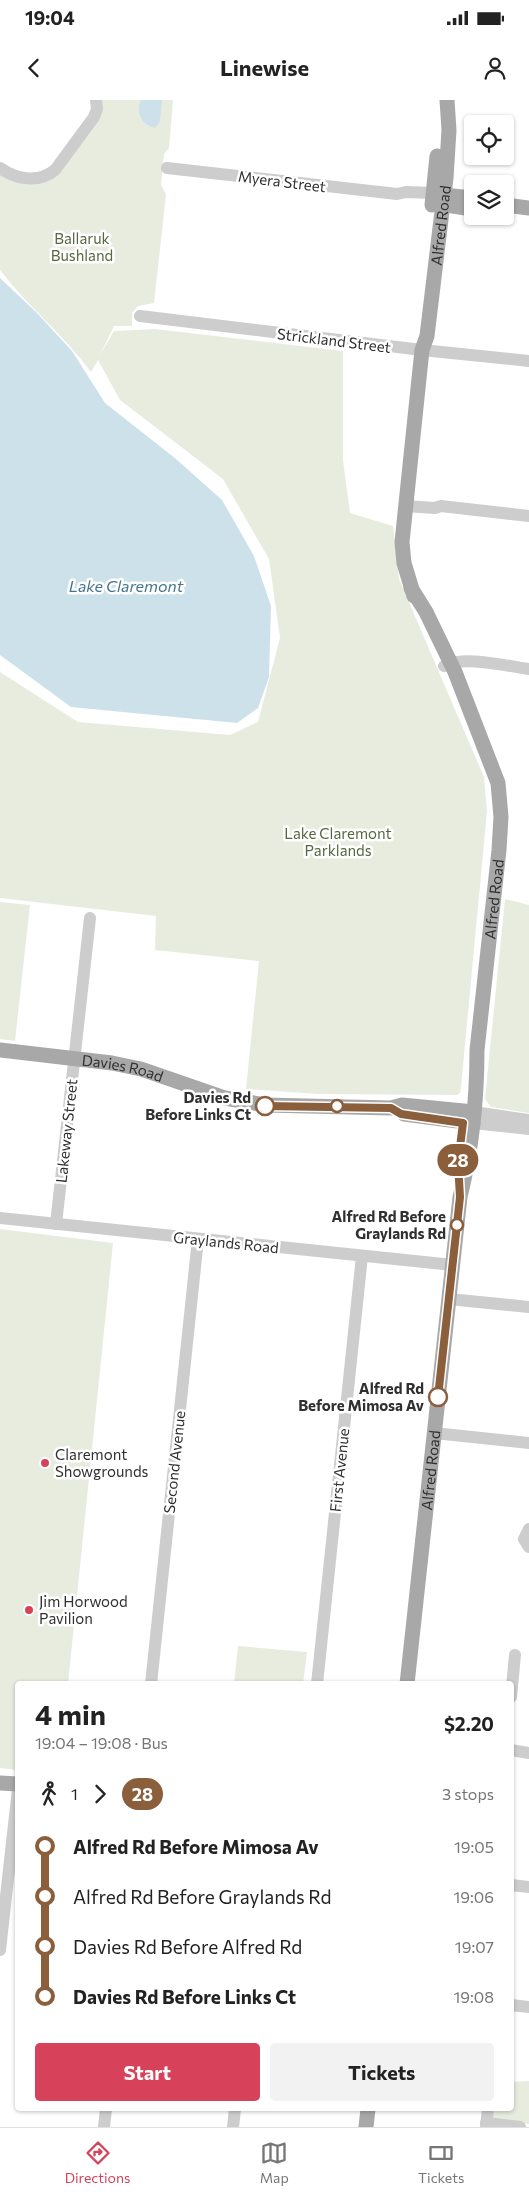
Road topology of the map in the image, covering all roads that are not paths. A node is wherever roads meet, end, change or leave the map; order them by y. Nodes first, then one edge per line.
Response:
1 (96, 100) edge
2 (441, 100) edge
3 (447, 100) edge
4 (0, 168) edge
5 (167, 168) dead end
6 (464, 198) edge
7 (438, 199) junction
8 (464, 207) edge
9 (514, 207) edge
10 (529, 208) edge
11 (140, 316) dead end
12 (422, 350) junction
13 (529, 361) edge
14 (405, 502) junction
15 (529, 516) edge
16 (450, 669) junction
17 (529, 669) edge
18 (90, 918) dead end
19 (0, 1050) edge
20 (74, 1059) junction
21 (468, 1117) junction
22 (529, 1120) edge
23 (529, 1129) edge
24 (0, 1218) edge
25 (56, 1224) junction
26 (198, 1239) junction
27 (362, 1256) junction
28 (453, 1265) junction
29 (449, 1299) junction
30 (529, 1307) edge
31 (434, 1433) junction
32 (529, 1443) edge
33 (529, 1529) edge
34 (529, 1547) edge
35 (515, 1655) dead end
36 (151, 1681) edge
37 (316, 1681) edge
38 (408, 1681) edge
39 (513, 1681) edge
40 (514, 1750) edge
41 (529, 1752) edge
42 (0, 1783) edge
43 (15, 1784) edge
44 (15, 1816) edge
45 (514, 1885) edge
46 (529, 1887) edge
47 (0, 1950) edge
48 (514, 2005) edge
49 (529, 2007) edge
50 (106, 2111) edge
51 (235, 2111) edge
52 (361, 2111) edge
53 (368, 2111) edge
54 (488, 2111) edge
55 (486, 2125) edge
56 (104, 2127) edge
57 (233, 2127) edge
58 (359, 2127) edge
59 (366, 2127) edge
60 (520, 2127) edge

1 - 4 street
2 - 7 main road, Alfred Road
3 - 7 main road, Alfred Road
5 - 7 street, Myera Street
6 - 7 main road
7 - 8 main road
7 - 12 main road, Alfred Road
9 - 10 main road
11 - 12 street, Strickland Street
12 - 13 street, Strickland Street
12 - 14 main road, Alfred Road
14 - 15 street
14 - 16 main road, Alfred Road
16 - 17 street
16 - 21 main road, Alfred Road
18 - 20 street, Lakeway Street
19 - 20 main road, Davies Road
20 - 21 main road, Davies Road
20 - 25 street, Lakeway Street
21 - 22 street
21 - 23 street
21 - 28 main road, Alfred Road
24 - 25 street, Graylands Road
25 - 26 street, Graylands Road
26 - 27 street, Graylands Road
26 - 36 street, Second Avenue
27 - 28 street, Graylands Road
27 - 37 street, First Avenue
28 - 29 main road, Alfred Road
29 - 30 street
29 - 31 main road, Alfred Road
31 - 32 street
31 - 38 main road, Alfred Road
33 - 34 street
35 - 39 street
40 - 41 street
42 - 43 main road
44 - 47 street
45 - 46 street
48 - 49 street
50 - 56 street
51 - 57 street
52 - 58 main road
53 - 59 main road
54 - 55 street
55 - 60 street

